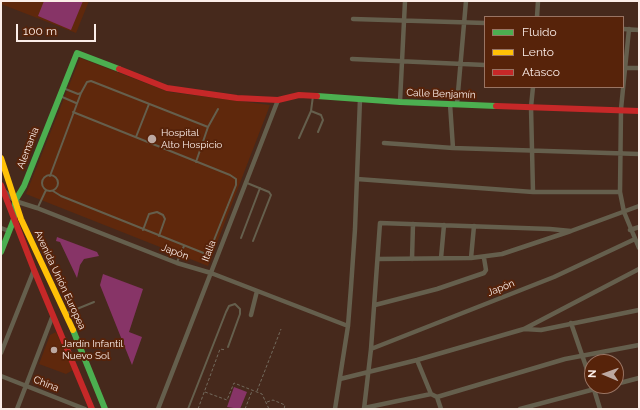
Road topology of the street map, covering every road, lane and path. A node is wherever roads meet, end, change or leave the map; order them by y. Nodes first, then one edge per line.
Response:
1 (404, 1) edge
2 (466, 1) edge
3 (538, 1) edge
4 (537, 16) edge
5 (353, 19) dead end
6 (404, 19) junction
7 (464, 21) junction
8 (484, 23) edge
9 (624, 29) edge
10 (629, 30) junction
11 (639, 30) edge
12 (76, 53) joint
13 (352, 59) dead end
14 (403, 62) junction
15 (460, 64) junction
16 (484, 65) edge
17 (624, 68) edge
18 (639, 68) edge
19 (62, 88) junction
20 (533, 88) edge
21 (623, 88) edge
22 (81, 93) junction
23 (59, 96) junction
24 (313, 96) junction
25 (360, 99) junction
26 (278, 100) junction
27 (400, 102) junction
28 (77, 103) junction
29 (149, 104) junction
30 (450, 104) junction
31 (458, 104) junction
32 (531, 107) junction
33 (218, 109) dead end
34 (621, 109) junction
35 (311, 111) junction
36 (639, 111) edge
37 (73, 112) junction
38 (208, 127) junction
39 (318, 132) dead end
40 (136, 137) junction
41 (299, 138) dead end
42 (384, 143) dead end
43 (453, 148) junction
44 (532, 150) junction
45 (620, 153) junction
46 (639, 154) edge
47 (1, 158) edge
48 (196, 162) junction
49 (50, 176) junction
50 (357, 179) junction
51 (246, 182) junction
52 (2, 187) edge
53 (260, 188) junction
54 (46, 190) junction
55 (53, 191) junction
56 (533, 192) junction
57 (620, 192) junction
58 (15, 201) junction
59 (639, 206) edge
60 (37, 208) junction
61 (624, 212) junction
62 (14, 219) junction
63 (413, 224) junction
64 (444, 225) junction
65 (474, 226) junction
66 (639, 227) edge
67 (1, 228) edge
68 (143, 230) junction
69 (630, 230) junction
70 (9, 231) junction
71 (571, 231) junction
72 (159, 236) junction
73 (241, 238) dead end
74 (635, 239) junction
75 (253, 241) dead end
76 (184, 246) junction
77 (639, 248) edge
78 (1, 252) edge
79 (441, 258) junction
80 (471, 258) junction
81 (484, 258) junction
82 (378, 259) junction
83 (412, 259) junction
84 (177, 263) junction
85 (639, 269) edge
86 (34, 270) junction
87 (211, 273) junction
88 (257, 291) junction
89 (94, 302) dead end
90 (375, 305) junction
91 (639, 310) edge
92 (66, 313) junction
93 (53, 315) junction
94 (251, 315) dead end
95 (572, 323) junction
96 (348, 326) junction
97 (281, 329) dead end
98 (524, 329) junction
99 (639, 345) edge
100 (228, 347) joint
101 (371, 349) junction
102 (1, 353) edge
103 (582, 356) junction
104 (417, 360) junction
105 (584, 361) edge
106 (368, 373) junction
107 (1, 376) edge
108 (639, 378) edge
109 (340, 379) junction
110 (624, 382) edge
111 (26, 386) junction
112 (584, 389) edge
113 (252, 390) junction
114 (205, 392) junction
115 (257, 392) junction
116 (431, 394) junction
117 (595, 394) edge
118 (437, 397) junction
119 (266, 402) junction
120 (17, 409) edge
121 (85, 409) edge
122 (92, 409) edge
123 (105, 409) edge
124 (158, 409) edge
125 (188, 409) edge
126 (198, 409) edge
127 (245, 409) edge
128 (269, 409) edge
129 (284, 409) edge
130 (335, 409) edge
131 (364, 409) edge
132 (441, 409) edge
133 (520, 409) edge
134 (600, 409) edge

1 - 6 street
2 - 7 street
3 - 4 street
5 - 6 street
6 - 7 street
6 - 14 street
7 - 8 street
7 - 15 street
9 - 10 street
10 - 11 street
10 - 17 street
12 - 19 street, Alemania
12 - 26 street, Calle Benjamín
13 - 14 street
14 - 15 street
14 - 27 street
15 - 16 street
15 - 31 street
17 - 18 street
19 - 22 lane
19 - 23 street, Alemania
20 - 32 street
21 - 34 street
22 - 28 lane
22 - 29 lane
23 - 28 lane
23 - 58 street, Alemania
24 - 25 street, Calle Benjamín
24 - 26 street, Calle Benjamín
24 - 35 lane
25 - 27 street, Calle Benjamín
25 - 50 street
26 - 51 street, Italia
27 - 30 street, Calle Benjamín
28 - 37 lane
29 - 38 lane
29 - 40 lane
30 - 31 street, Calle Benjamín
30 - 43 street
31 - 32 street, Calle Benjamín
32 - 34 street, Calle Benjamín
32 - 44 street
33 - 38 lane
34 - 36 street, Calle Benjamín
34 - 45 street
35 - 39 lane
35 - 41 lane
37 - 40 lane
37 - 49 lane
38 - 48 lane
40 - 48 lane
42 - 43 street
43 - 44 street
44 - 45 street
44 - 56 street
45 - 46 street
45 - 57 street
47 - 58 street, Avenida Unión Europea
48 - 76 lane
49 - 54 lane
49 - 55 lane
50 - 56 street
50 - 96 street
51 - 53 lane
51 - 87 street, Italia
52 - 58 street, Japón
52 - 62 street, Avenida Unión Europea
53 - 73 lane
53 - 75 lane
54 - 55 lane
54 - 60 lane
55 - 68 lane
56 - 57 street
57 - 61 street
58 - 60 street, Japón
58 - 62 street, Alemania
58 - 92 street, Avenida Unión Europea
59 - 61 street
60 - 84 street, Japón
61 - 69 street
61 - 71 street
62 - 70 street, Alemania
62 - 86 street, Avenida Unión Europea
63 - 64 street
63 - 82 street
63 - 83 street
64 - 65 street
64 - 79 street
65 - 71 street
65 - 80 street
66 - 69 street
67 - 70 street
68 - 72 lane
68 - 72 lane
69 - 74 street
70 - 78 street, Alemania
71 - 81 street
72 - 76 lane
74 - 77 street
74 - 101 street, Japón
76 - 84 lane
79 - 80 street
79 - 83 street
80 - 81 street
81 - 90 street
82 - 83 street
82 - 90 street
84 - 87 street, Japón
85 - 98 street
86 - 93 street, Avenida Unión Europea
86 - 102 street
87 - 88 street, Japón
87 - 124 street, Italia
88 - 94 street
88 - 96 street, Japón
89 - 92 lane
90 - 101 street
91 - 95 street
92 - 123 street, Avenida Unión Europea
93 - 111 street
93 - 122 street, Avenida Unión Europea
95 - 98 street
95 - 103 street
96 - 109 street
97 - 115 path
98 - 104 street
99 - 103 street
100 - 114 path
100 - 125 lane
101 - 106 street
103 - 105 street
103 - 118 street
104 - 106 street
104 - 116 street
106 - 109 street
106 - 131 street
107 - 111 street, China
108 - 110 street
109 - 130 street
111 - 120 street
111 - 121 street, China
112 - 133 street
113 - 114 path
113 - 115 path
113 - 127 path
114 - 126 path
115 - 119 path
116 - 118 street
116 - 131 street
117 - 134 street
118 - 132 street
119 - 128 path
119 - 129 path

